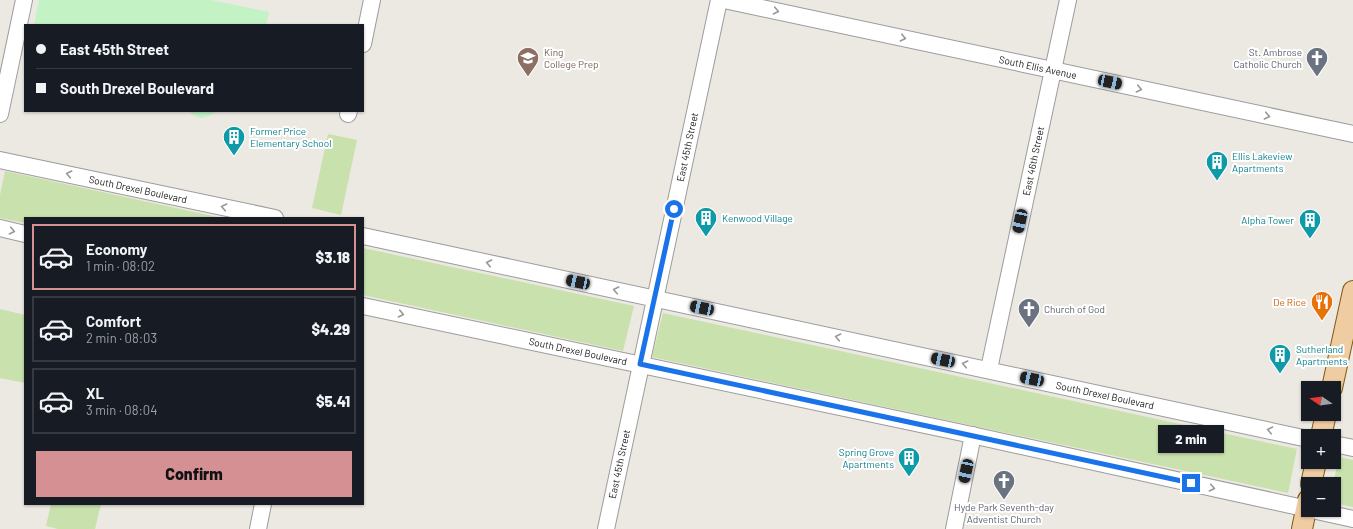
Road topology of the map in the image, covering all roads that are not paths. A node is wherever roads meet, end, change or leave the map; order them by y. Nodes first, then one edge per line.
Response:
1 (24, 0) edge
2 (372, 0) edge
3 (718, 0) edge
4 (724, 0) edge
5 (1068, 0) edge
6 (364, 39) edge
7 (1052, 70) junction
8 (0, 114) edge
9 (1353, 134) edge
10 (0, 160) edge
11 (270, 217) edge
12 (0, 228) edge
13 (24, 234) edge
14 (364, 236) edge
15 (1353, 291) edge
16 (654, 298) junction
17 (364, 306) edge
18 (640, 364) junction
19 (989, 369) junction
20 (1334, 381) edge
21 (973, 436) junction
22 (1301, 437) edge
23 (1341, 445) edge
24 (1353, 448) edge
25 (263, 505) edge
26 (1301, 505) edge
27 (1341, 516) edge
28 (1306, 517) edge
29 (1353, 519) edge
30 (258, 529) edge
31 (606, 529) edge
32 (954, 529) edge
33 (1302, 529) edge

1 - 8 street
2 - 6 street
3 - 16 street, East 45th Street
4 -> 7 street, South Ellis Avenue
5 - 7 street, East 46th Street
7 -> 9 street, South Ellis Avenue
7 - 19 street, East 46th Street
11 -> 10 street, South Drexel Boulevard
12 -> 13 street
16 -> 14 street, South Drexel Boulevard
15 - 20 main road
16 - 18 street, East 45th Street
19 -> 16 street, South Drexel Boulevard
17 -> 18 street, South Drexel Boulevard
18 - 21 street, South Drexel Boulevard
18 - 31 street, East 45th Street
22 -> 19 street, South Drexel Boulevard
21 -> 26 street, South Drexel Boulevard
21 - 32 street
23 - 24 street
25 - 30 street
27 - 29 street, South Drexel Boulevard
28 - 33 main road

